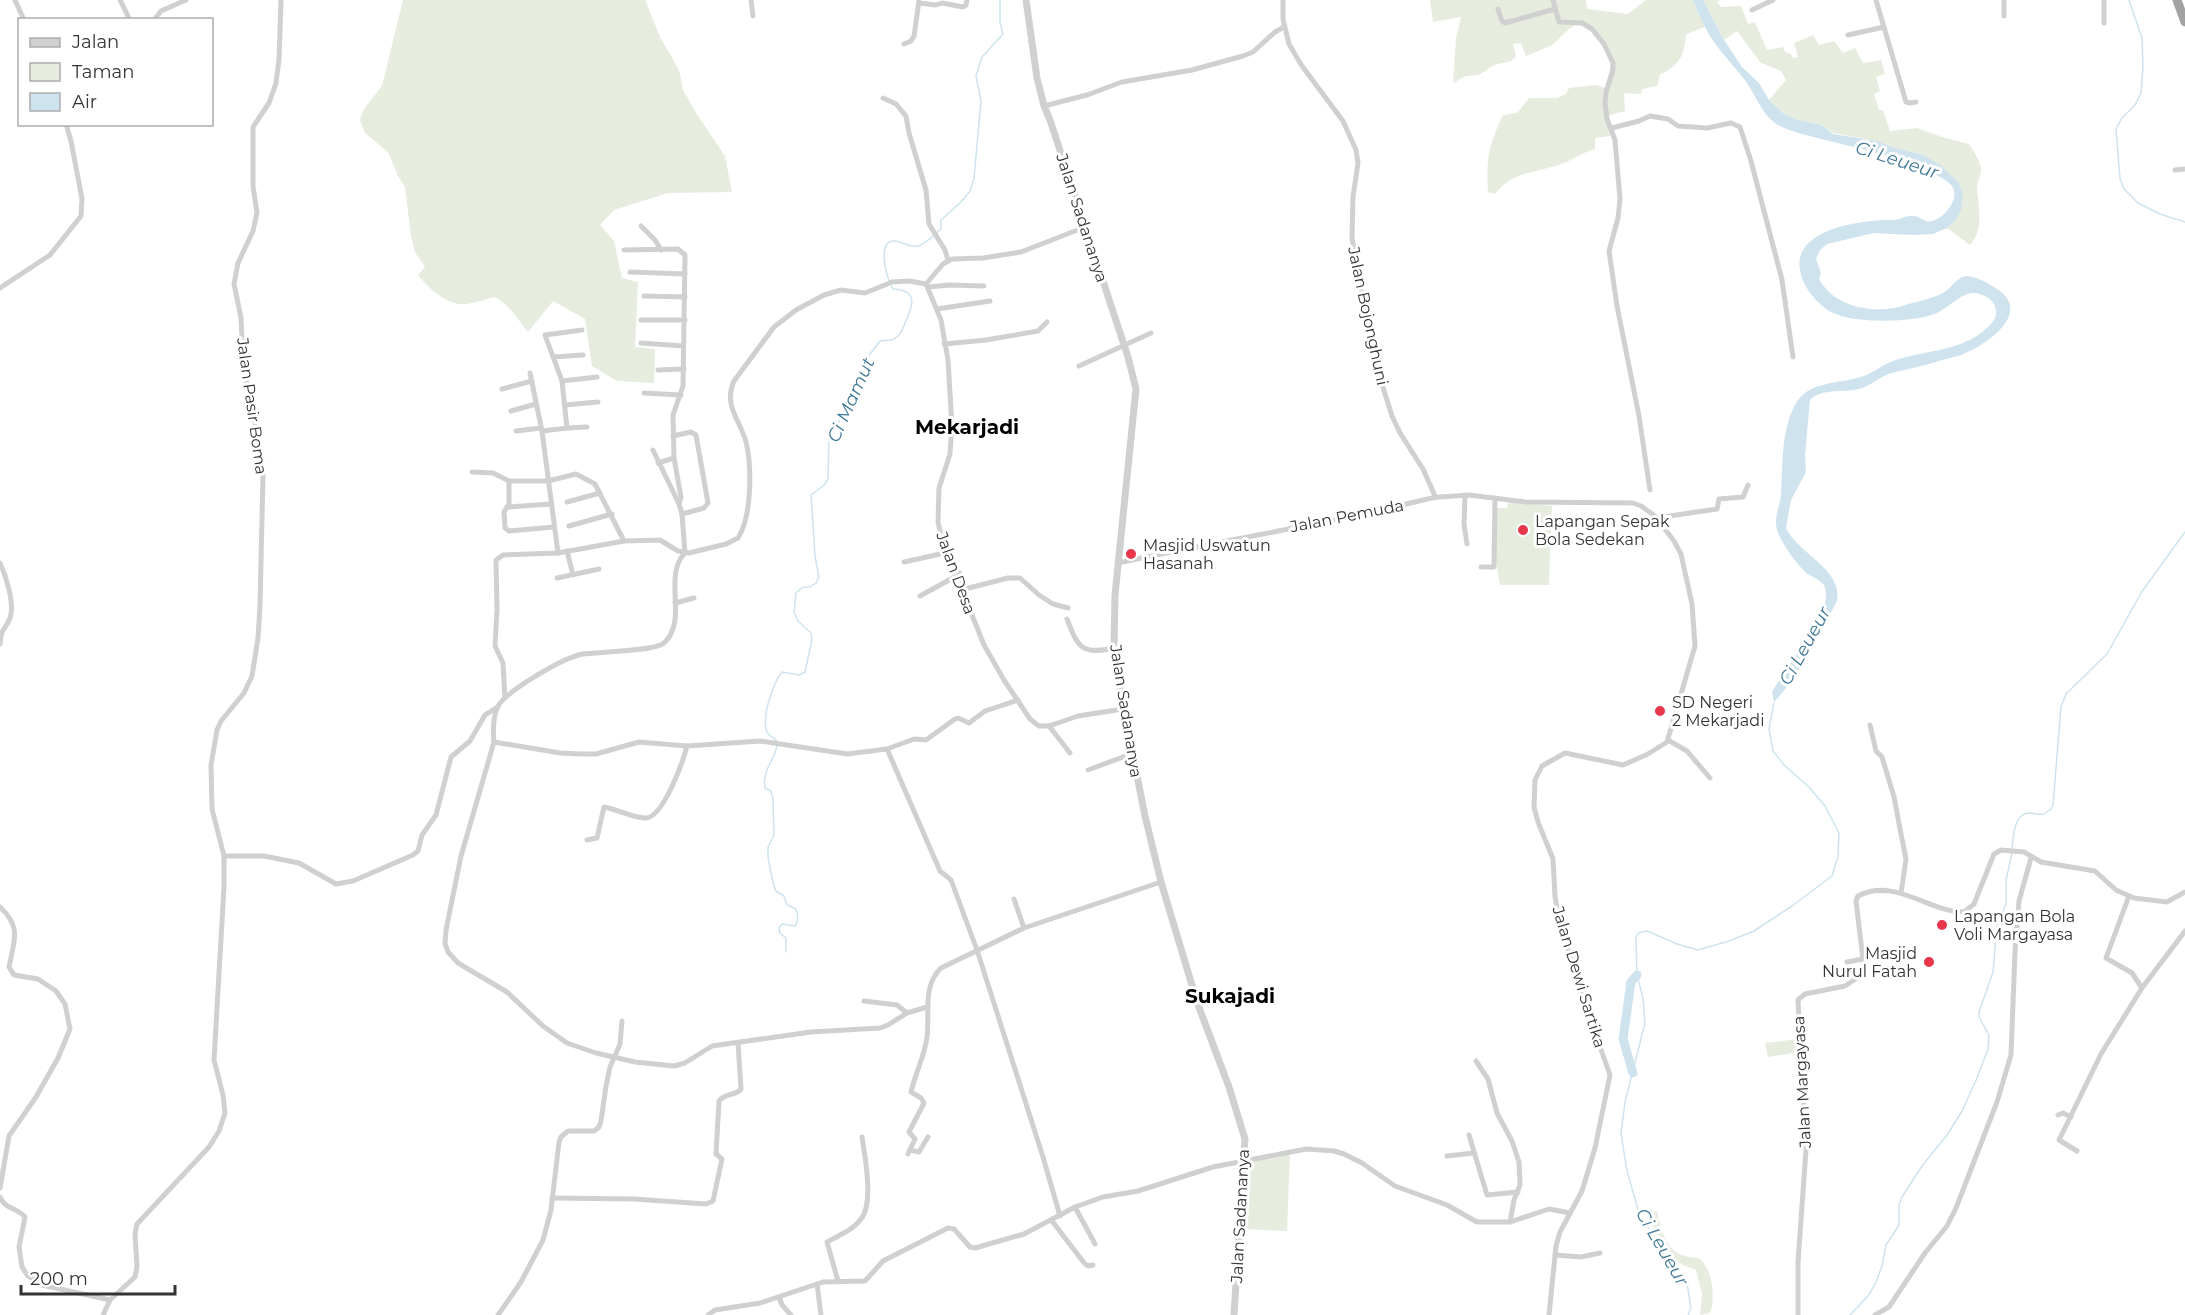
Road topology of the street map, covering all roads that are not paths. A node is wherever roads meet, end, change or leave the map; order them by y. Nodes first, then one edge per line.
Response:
1 (15, 0) edge
2 (120, 0) edge
3 (186, 0) edge
4 (281, 0) edge
5 (751, 0) edge
6 (967, 0) edge
7 (1026, 0) edge
8 (1283, 0) edge
9 (1553, 0) edge
10 (1773, 0) edge
11 (1876, 0) edge
12 (2004, 0) edge
13 (2104, 0) edge
14 (2177, 0) edge
15 (919, 1) edge
16 (174, 2) edge
17 (1498, 9) dead end
18 (1555, 9) junction
19 (1752, 10) dead end
20 (753, 16) dead end
21 (2004, 16) dead end
22 (23, 18) edge
23 (129, 18) edge
24 (156, 18) edge
25 (2185, 22) edge
26 (2104, 23) dead end
27 (1284, 27) junction
28 (1884, 27) junction
29 (1848, 35) dead end
30 (904, 44) dead end
31 (883, 98) dead end
32 (1916, 102) dead end
33 (1044, 106) junction
34 (67, 126) edge
35 (1612, 129) junction
36 (2185, 169) edge
37 (2175, 170) dead end
38 (641, 226) dead end
39 (1085, 227) junction
40 (624, 250) dead end
41 (661, 250) junction
42 (948, 260) junction
43 (630, 272) dead end
44 (685, 274) junction
45 (927, 286) junction
46 (984, 286) dead end
47 (0, 288) edge
48 (644, 296) dead end
49 (685, 297) junction
50 (990, 301) dead end
51 (937, 309) junction
52 (641, 320) dead end
53 (685, 320) junction
54 (1047, 322) dead end
55 (582, 330) dead end
56 (1150, 333) dead end
57 (641, 343) dead end
58 (944, 344) junction
59 (1124, 345) junction
60 (683, 346) junction
61 (583, 356) dead end
62 (553, 357) junction
63 (1793, 357) dead end
64 (1079, 366) dead end
65 (658, 369) dead end
66 (684, 369) junction
67 (530, 373) dead end
68 (597, 377) dead end
69 (532, 381) junction
70 (562, 381) junction
71 (502, 389) dead end
72 (644, 393) dead end
73 (681, 395) junction
74 (598, 402) dead end
75 (536, 404) junction
76 (565, 405) junction
77 (512, 411) dead end
78 (587, 427) dead end
79 (567, 428) junction
80 (541, 429) junction
81 (516, 431) dead end
82 (673, 436) junction
83 (653, 450) dead end
84 (674, 458) junction
85 (658, 463) junction
86 (472, 472) dead end
87 (509, 481) junction
88 (548, 481) junction
89 (1748, 485) dead end
90 (1650, 490) dead end
91 (600, 493) junction
92 (1465, 495) junction
93 (1435, 496) junction
94 (1495, 498) junction
95 (567, 502) dead end
96 (551, 504) junction
97 (679, 504) junction
98 (509, 507) junction
99 (612, 514) junction
100 (682, 514) junction
101 (1656, 518) junction
102 (569, 526) dead end
103 (554, 527) junction
104 (624, 541) junction
105 (1467, 544) dead end
106 (567, 551) junction
107 (558, 553) junction
108 (685, 553) junction
109 (945, 553) junction
110 (904, 562) dead end
111 (0, 563) edge
112 (1118, 563) junction
113 (1481, 567) dead end
114 (599, 569) dead end
115 (960, 574) junction
116 (573, 575) junction
117 (557, 578) dead end
118 (965, 589) junction
119 (920, 596) dead end
120 (694, 598) dead end
121 (675, 603) junction
122 (1068, 608) dead end
123 (1067, 620) dead end
124 (0, 644) edge
125 (1114, 648) junction
126 (505, 698) junction
127 (1018, 700) junction
128 (498, 707) junction
129 (1123, 709) junction
130 (1870, 725) dead end
131 (1049, 726) junction
132 (1668, 740) junction
133 (494, 742) junction
134 (687, 746) junction
135 (887, 748) junction
136 (1070, 753) dead end
137 (1131, 754) junction
138 (1088, 770) dead end
139 (1710, 778) dead end
140 (587, 840) dead end
141 (224, 856) junction
142 (2031, 858) junction
143 (1161, 882) junction
144 (2185, 892) edge
145 (1901, 893) junction
146 (2128, 896) junction
147 (1014, 899) dead end
148 (0, 907) edge
149 (1024, 928) junction
150 (2185, 931) edge
151 (976, 950) junction
152 (1863, 959) junction
153 (1846, 962) dead end
154 (2142, 988) junction
155 (864, 1001) dead end
156 (927, 1008) junction
157 (907, 1013) junction
158 (622, 1021) dead end
159 (738, 1043) junction
160 (616, 1056) junction
161 (1476, 1061) dead end
162 (2058, 1115) dead end
163 (2071, 1117) junction
164 (1469, 1135) dead end
165 (862, 1137) dead end
166 (927, 1137) dead end
167 (2077, 1151) dead end
168 (1474, 1153) junction
169 (1447, 1156) dead end
170 (1244, 1160) junction
171 (0, 1188) edge
172 (1518, 1192) junction
173 (0, 1197) edge
174 (552, 1198) junction
175 (1075, 1208) junction
176 (1570, 1213) junction
177 (1060, 1216) junction
178 (1052, 1221) junction
179 (1510, 1222) junction
180 (1095, 1244) dead end
181 (1600, 1253) dead end
182 (1555, 1255) junction
183 (1093, 1265) dead end
184 (838, 1281) junction
185 (817, 1284) junction
186 (779, 1297) junction
187 (110, 1300) junction
188 (103, 1315) edge
189 (498, 1315) edge
190 (708, 1315) edge
191 (791, 1315) edge
192 (821, 1315) edge
193 (1234, 1315) edge
194 (1549, 1315) edge
195 (1798, 1315) edge
196 (1875, 1315) edge

1 - 22 street
2 - 23 street
3 - 16 street
4 - 141 street, Jalan Pasir Boma
5 - 20 street
6 - 15 street
7 - 33 street, Jalan Sadananya
8 - 27 street, Jalan Bojonghuni
9 - 18 street
10 - 19 street
11 - 28 street
12 - 21 street
13 - 26 street
14 - 25 highway
15 - 30 street
16 - 24 street
17 - 18 street
18 - 35 street
27 - 33 street
27 - 93 street, Jalan Bojonghuni
28 - 29 street
28 - 32 street
31 - 42 street
33 - 39 street, Jalan Sadananya
34 - 47 street
35 - 63 street
35 - 90 street
36 - 37 street
38 - 41 street
39 - 42 street
39 - 59 street, Jalan Sadananya
40 - 41 street
41 - 44 street
42 - 45 street
43 - 44 street
44 - 49 street
45 - 46 street
45 - 51 street, Jalan Desa
45 - 108 street
48 - 49 street
49 - 53 street
50 - 51 street
51 - 58 street, Jalan Desa
52 - 53 street
53 - 60 street
54 - 58 street
55 - 62 street
56 - 59 street
57 - 60 street
58 - 109 street, Jalan Desa
59 - 64 street
59 - 112 street, Jalan Sadananya
60 - 66 street
61 - 62 street
62 - 70 street
65 - 66 street
66 - 73 street
67 - 69 street
68 - 70 street
69 - 71 street
69 - 75 street
70 - 76 street
72 - 73 street
73 - 82 street
74 - 76 street
75 - 77 street
75 - 80 street
76 - 79 street
78 - 79 street
79 - 80 street
80 - 81 street
80 - 88 street
82 - 84 street
82 - 100 street
83 - 85 street
84 - 85 street
84 - 97 street
85 - 97 street
86 - 87 street
87 - 88 street
87 - 98 street
88 - 91 street
88 - 96 street
89 - 101 street
91 - 95 street
91 - 99 street
92 - 93 street
92 - 94 street
92 - 105 street
93 - 112 street, Jalan Pemuda
94 - 101 street
94 - 113 street
96 - 98 street
96 - 103 street
97 - 100 street
98 - 103 street
99 - 102 street
99 - 104 street
100 - 108 street
101 - 132 street
103 - 107 street
104 - 106 street
104 - 108 street
106 - 107 street
106 - 116 street
107 - 126 street
108 - 121 street
109 - 110 street
109 - 115 street, Jalan Desa
111 - 124 street
112 - 125 street, Jalan Sadananya
114 - 116 street
115 - 118 street, Jalan Desa
115 - 119 street
116 - 117 street
118 - 122 street
118 - 127 street, Jalan Desa
120 - 121 street
121 - 126 street
123 - 125 street
125 - 129 street, Jalan Sadananya
126 - 128 street
127 - 131 street, Jalan Desa
127 - 135 street
128 - 133 street
128 - 141 street
129 - 131 street
129 - 137 street, Jalan Sadananya
130 - 145 street
131 - 136 street
132 - 139 street
132 - 176 street, Jalan Dewi Sartika
133 - 134 street
133 - 160 street
134 - 135 street
134 - 140 street
135 - 151 street
137 - 138 street
137 - 143 street, Jalan Sadananya
141 - 187 street, Jalan Pasir Boma
142 - 145 street
142 - 146 street
142 - 196 street
143 - 149 street
143 - 170 street, Jalan Sadananya
144 - 146 street
145 - 152 street
146 - 154 street
147 - 149 street
148 - 171 street
149 - 151 street
150 - 154 street
151 - 156 street
151 - 177 street
152 - 153 street
152 - 195 street, Jalan Margayasa
154 - 163 street
155 - 157 street
156 - 157 street
156 - 166 street
157 - 159 street
158 - 160 street
159 - 160 street
159 - 174 street
160 - 174 street
161 - 172 street
162 - 163 street
163 - 167 street
164 - 168 street
165 - 184 street
168 - 169 street
168 - 172 street
170 - 175 street
170 - 179 street
170 - 193 street, Jalan Sadananya
172 - 179 street
173 - 187 street
174 - 189 street
175 - 177 street
175 - 180 street
176 - 179 street
176 - 182 street, Jalan Dewi Sartika
177 - 178 street
178 - 183 street
178 - 184 street
181 - 182 street
182 - 194 street, Jalan Dewi Sartika
184 - 185 street
185 - 186 street
185 - 192 street
186 - 190 street
186 - 191 street
187 - 188 street

